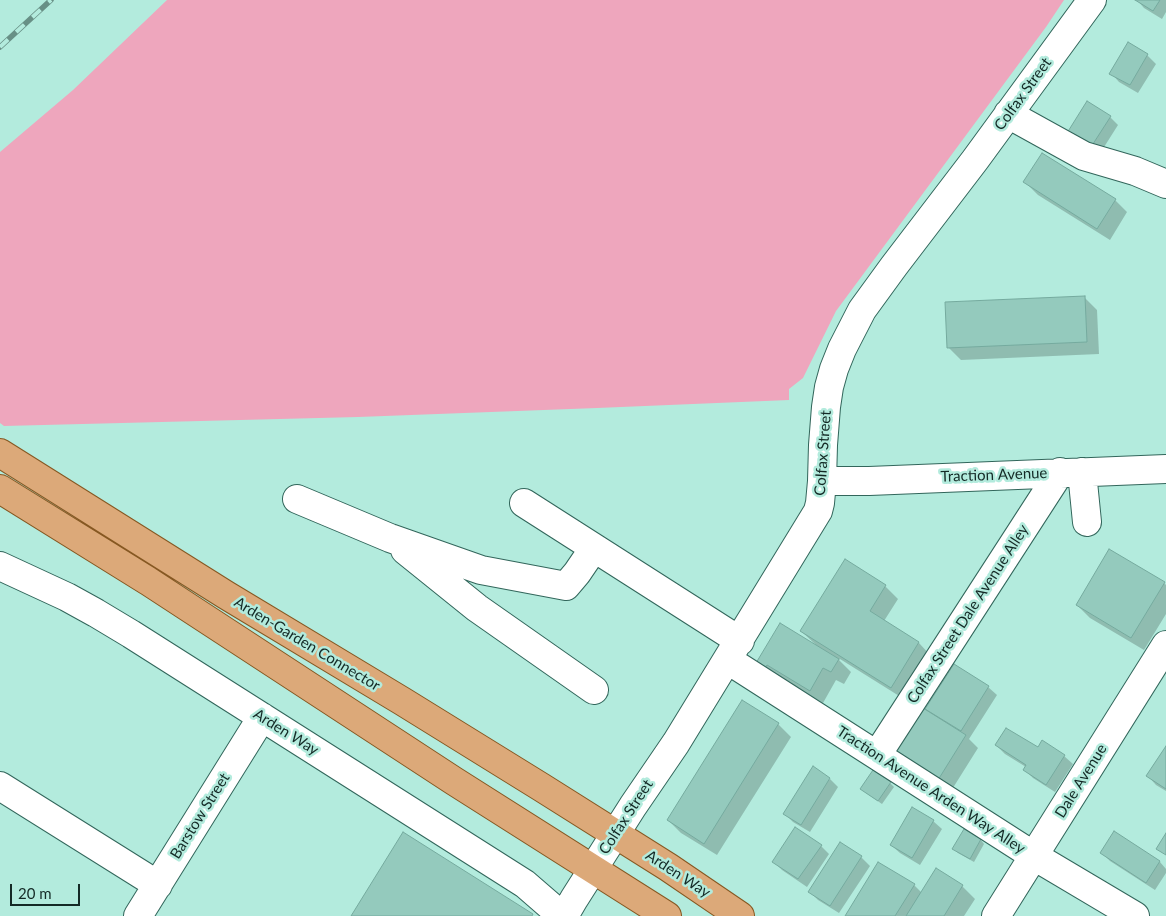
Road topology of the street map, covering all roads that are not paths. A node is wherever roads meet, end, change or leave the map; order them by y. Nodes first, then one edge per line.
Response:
1 (1092, 0) edge
2 (1008, 114) junction
3 (1166, 184) edge
4 (0, 453) edge
5 (1166, 469) edge
6 (1071, 472) junction
7 (822, 481) junction
8 (0, 488) edge
9 (297, 499) dead end
10 (524, 503) dead end
11 (1087, 522) dead end
12 (390, 538) junction
13 (594, 548) junction
14 (0, 566) edge
15 (1166, 645) edge
16 (734, 650) junction
17 (594, 690) dead end
18 (262, 717) junction
19 (877, 755) junction
20 (1, 789) edge
21 (615, 834) junction
22 (1034, 856) junction
23 (593, 868) junction
24 (158, 884) junction
25 (138, 916) edge
26 (563, 916) edge
27 (667, 916) edge
28 (740, 916) edge
29 (996, 916) edge
30 (1136, 916) edge

1 - 2 street, Colfax Street
2 - 3 street
2 - 7 street, Colfax Street
4 - 21 main road, Arden-Garden Connector
5 - 6 street, Traction Avenue
6 - 7 street, Traction Avenue
6 - 11 street
6 - 19 street, Colfax Street Dale Avenue Alley
7 - 16 street, Colfax Street
8 - 23 main road, Arden-Garden Connector
9 - 12 street
10 - 13 street, Traction Avenue Arden Way Alley
12 - 13 street
12 - 17 street
13 - 16 street, Traction Avenue Arden Way Alley
14 - 18 street, Arden Way
15 - 22 street, Dale Avenue
16 - 19 street, Traction Avenue Arden Way Alley
16 - 21 street, Colfax Street
18 - 24 street, Barstow Street
18 - 26 street, Arden Way
19 - 22 street, Traction Avenue Arden Way Alley
20 - 24 street
21 - 23 street, Colfax Street
21 - 28 main road, Arden Way
22 - 29 street, Dale Avenue
22 - 30 street, Traction Avenue Arden Way Alley
23 - 26 street, Colfax Street
23 - 27 main road
24 - 25 street, Barstow Street

